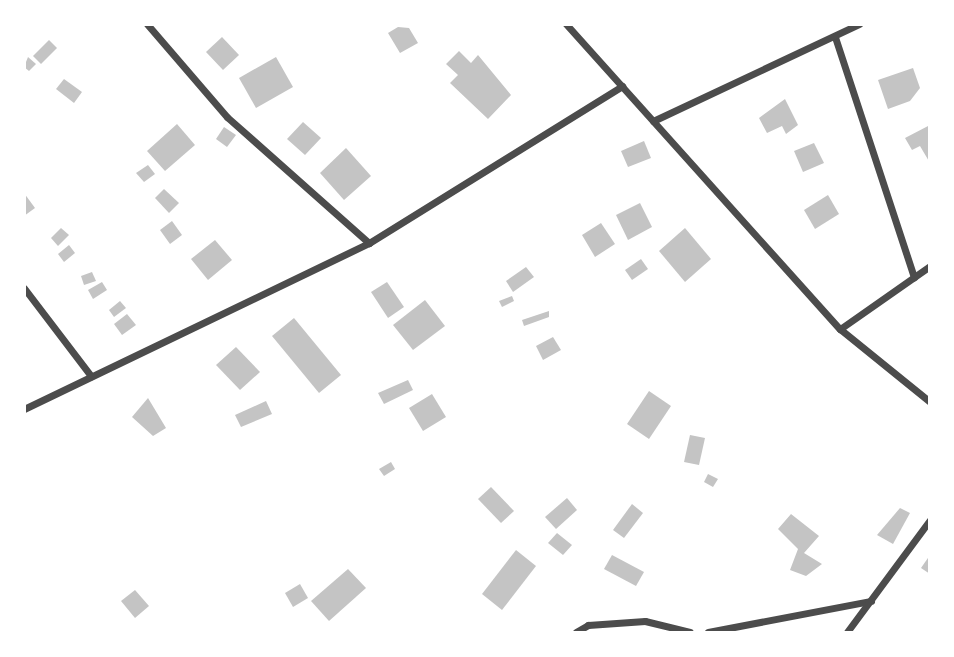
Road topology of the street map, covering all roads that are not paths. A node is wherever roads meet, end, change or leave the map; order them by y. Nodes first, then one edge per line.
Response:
1 (147, 24) edge
2 (566, 24) edge
3 (859, 24) edge
4 (835, 37) junction
5 (622, 86) junction
6 (653, 121) junction
7 (369, 243) junction
8 (929, 266) edge
9 (914, 277) junction
10 (24, 288) edge
11 (840, 328) junction
12 (91, 376) junction
13 (929, 402) edge
14 (24, 409) edge
15 (929, 520) edge
16 (871, 601) junction
17 (576, 632) edge
18 (690, 632) edge
19 (708, 632) edge
20 (847, 632) edge

1 - 7 street
2 - 5 street
3 - 4 street
4 - 6 street
4 - 9 street
5 - 6 street
5 - 7 street
6 - 11 street
7 - 12 street
8 - 9 street
9 - 11 street
10 - 12 street
11 - 13 street
12 - 14 street
15 - 16 street
16 - 19 street
16 - 20 street
17 - 18 street

